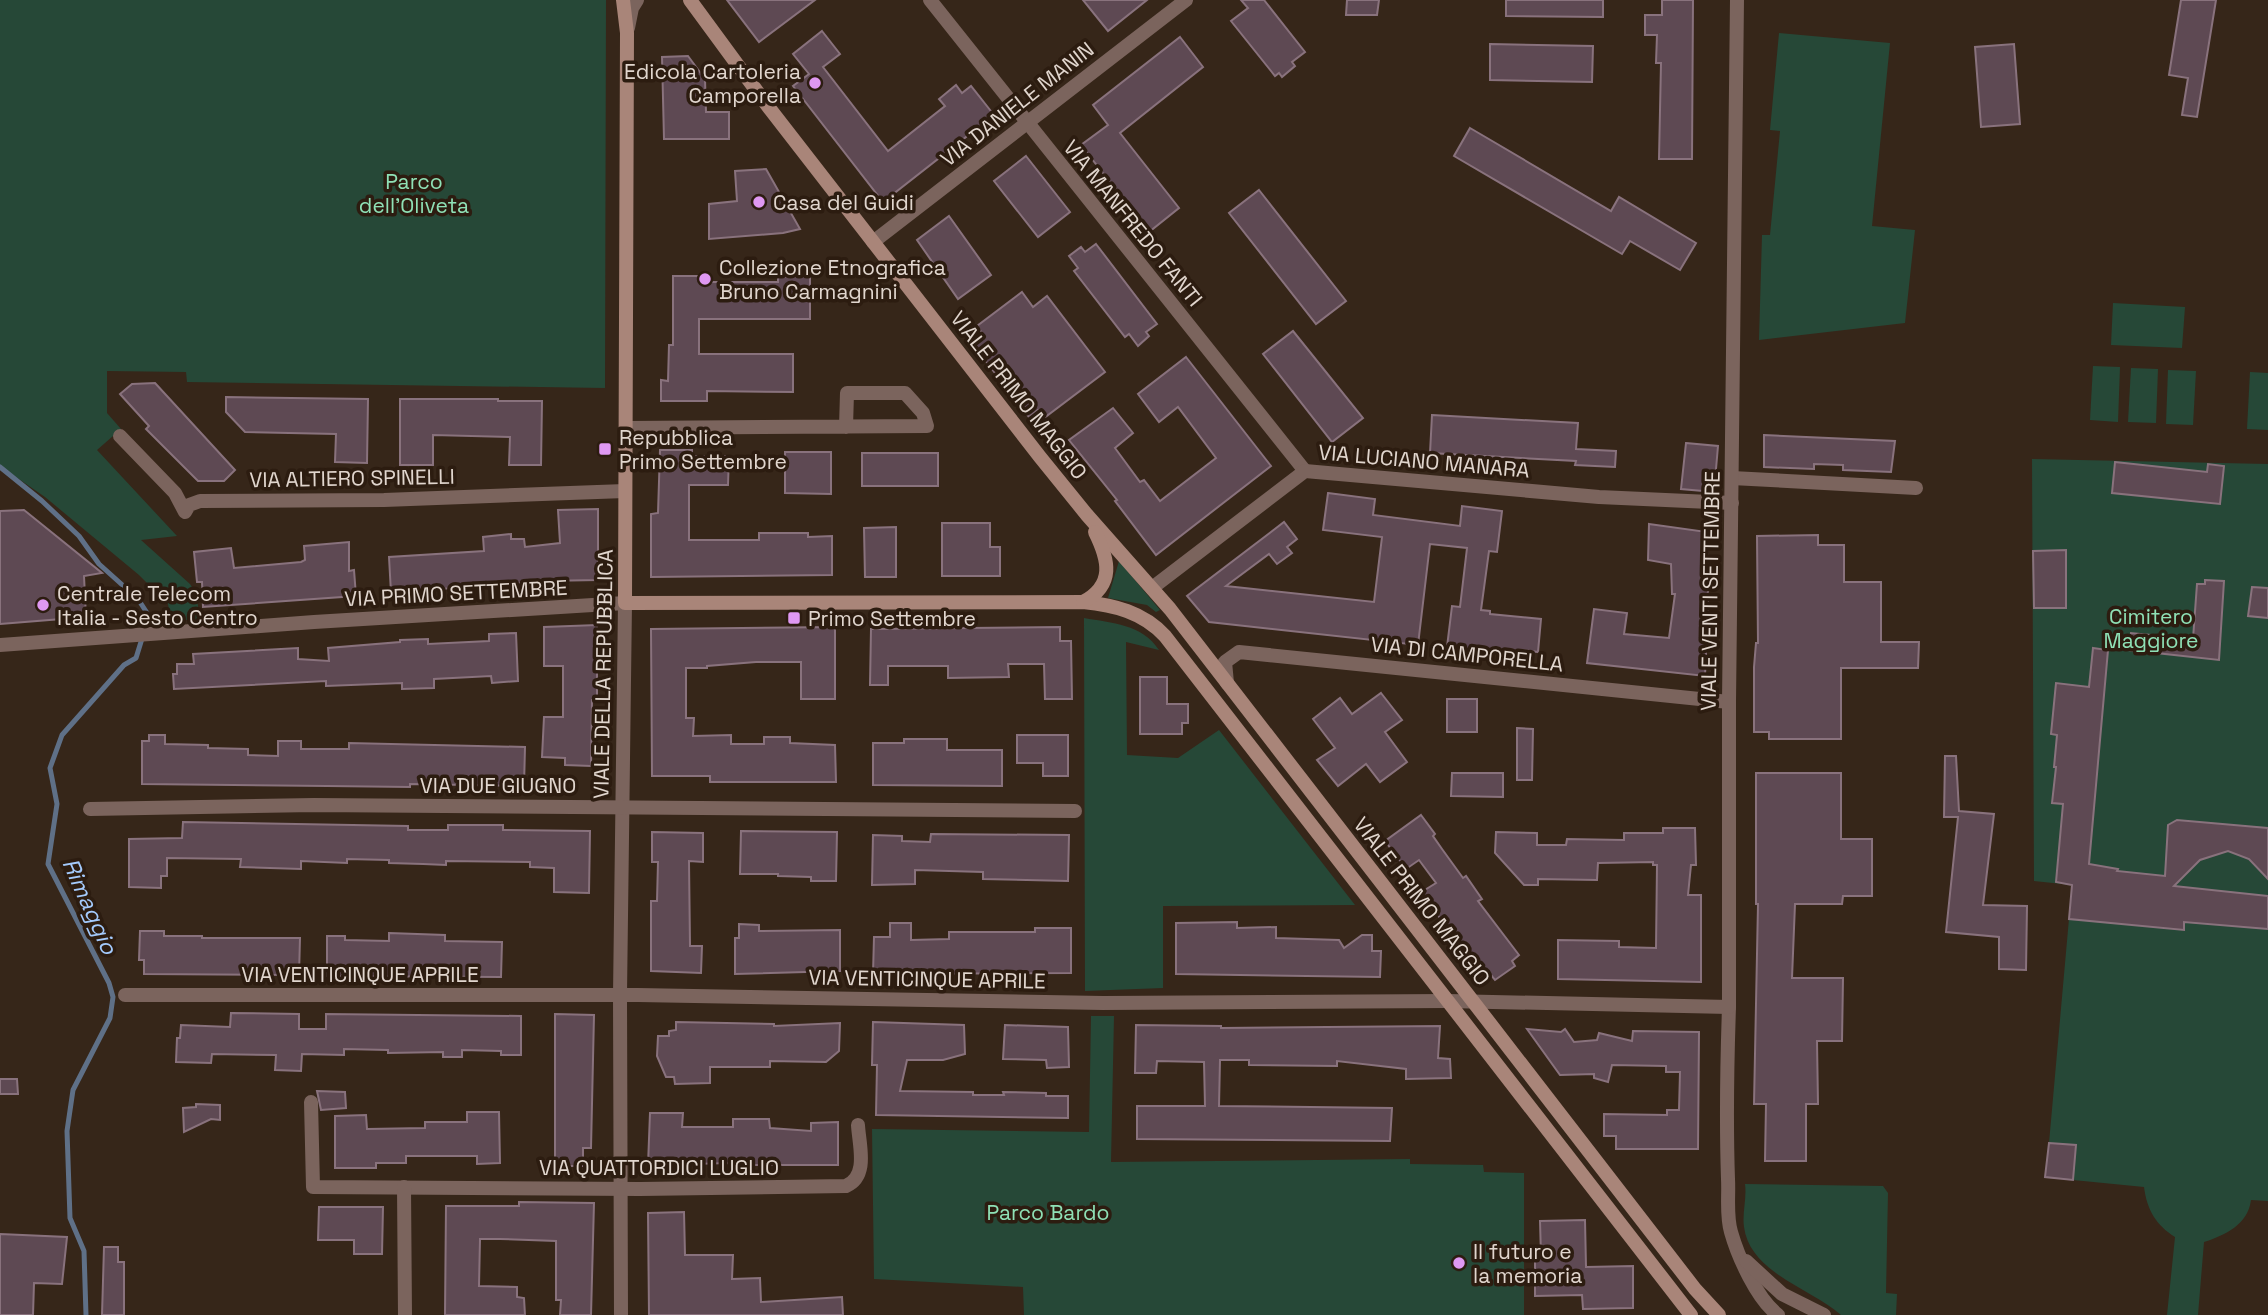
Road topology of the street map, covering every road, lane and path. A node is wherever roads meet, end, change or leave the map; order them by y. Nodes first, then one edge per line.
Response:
1 (623, 0) edge
2 (637, 0) edge
3 (690, 0) edge
4 (930, 0) edge
5 (1186, 0) edge
6 (1737, 0) edge
7 (627, 33) junction
8 (1027, 123) junction
9 (873, 242) junction
10 (846, 427) junction
11 (627, 428) junction
12 (120, 436) dead end
13 (1305, 471) junction
14 (1732, 478) junction
15 (1916, 488) dead end
16 (625, 491) junction
17 (1732, 503) junction
18 (1087, 515) junction
19 (1152, 588) junction
20 (1083, 602) junction
21 (625, 603) junction
22 (1161, 631) joint
23 (0, 645) edge
24 (1227, 683) junction
25 (1729, 702) junction
26 (622, 807) junction
27 (90, 809) dead end
28 (1075, 811) dead end
29 (125, 995) dead end
30 (620, 995) junction
31 (1448, 1002) junction
32 (1473, 1002) junction
33 (1729, 1007) junction
34 (311, 1102) dead end
35 (858, 1125) dead end
36 (404, 1186) junction
37 (622, 1189) junction
38 (1740, 1254) junction
39 (405, 1315) edge
40 (621, 1315) edge
41 (1691, 1315) edge
42 (1719, 1315) edge
43 (1778, 1315) edge
44 (1824, 1315) edge

1 - 7 main road, VIALE DELLA REPUBBLICA
2 - 7 street, VIALE DELLA REPUBBLICA
3 - 9 main road, VIALE PRIMO MAGGIO
4 - 8 street, VIA MANFREDO FANTI
5 - 8 street, VIA DANIELE MANIN
6 - 14 street, VIALE VENTI SETTEMBRE
7 - 11 main road, VIALE DELLA REPUBBLICA
8 - 9 street, VIA DANIELE MANIN
8 - 13 street, VIA MANFREDO FANTI
9 - 18 main road, VIALE PRIMO MAGGIO
10 - 10 street
10 - 11 street
11 - 16 main road, VIALE DELLA REPUBBLICA
12 - 16 street, VIA ALTIERO SPINELLI
13 - 17 street, VIA LUCIANO MANARA
13 - 19 street, VIA LUCIANO MANARA
14 - 15 street
14 - 17 street, VIALE VENTI SETTEMBRE
16 - 21 main road, VIALE DELLA REPUBBLICA
17 - 25 street, VIALE VENTI SETTEMBRE
18 - 19 main road, VIALE PRIMO MAGGIO
18 - 20 main road, VIALE PRIMO MAGGIO
19 - 24 main road, VIALE PRIMO MAGGIO
20 - 21 main road, VIA PRIMO SETTEMBRE
20 - 22 main road, VIA PRIMO SETTEMBRE
21 - 23 street, VIA PRIMO SETTEMBRE
21 - 26 street, VIALE DELLA REPUBBLICA
22 - 31 main road, VIALE PRIMO MAGGIO
24 - 25 street, VIA DI CAMPORELLA
24 - 32 main road, VIALE PRIMO MAGGIO
25 - 33 street, VIALE VENTI SETTEMBRE
26 - 27 street, VIA DUE GIUGNO
26 - 28 street, VIA DUE GIUGNO
26 - 30 street, VIALE DELLA REPUBBLICA
29 - 30 street, VIA VENTICINQUE APRILE
30 - 31 street, VIA VENTICINQUE APRILE
30 - 37 street, VIALE DELLA REPUBBLICA
31 - 32 street, VIA VENTICINQUE APRILE
31 - 41 main road, VIALE PRIMO MAGGIO
32 - 33 street, VIA VENTICINQUE APRILE
32 - 42 main road, VIALE PRIMO MAGGIO
33 - 38 street, VIALE VENTI SETTEMBRE
34 - 36 street, VIA QUATTORDICI LUGLIO
35 - 37 street, VIA QUATTORDICI LUGLIO
36 - 37 street, VIA QUATTORDICI LUGLIO
36 - 39 street
37 - 40 street, VIALE DELLA REPUBBLICA
38 - 43 street, VIALE VENTI SETTEMBRE
38 - 44 street

